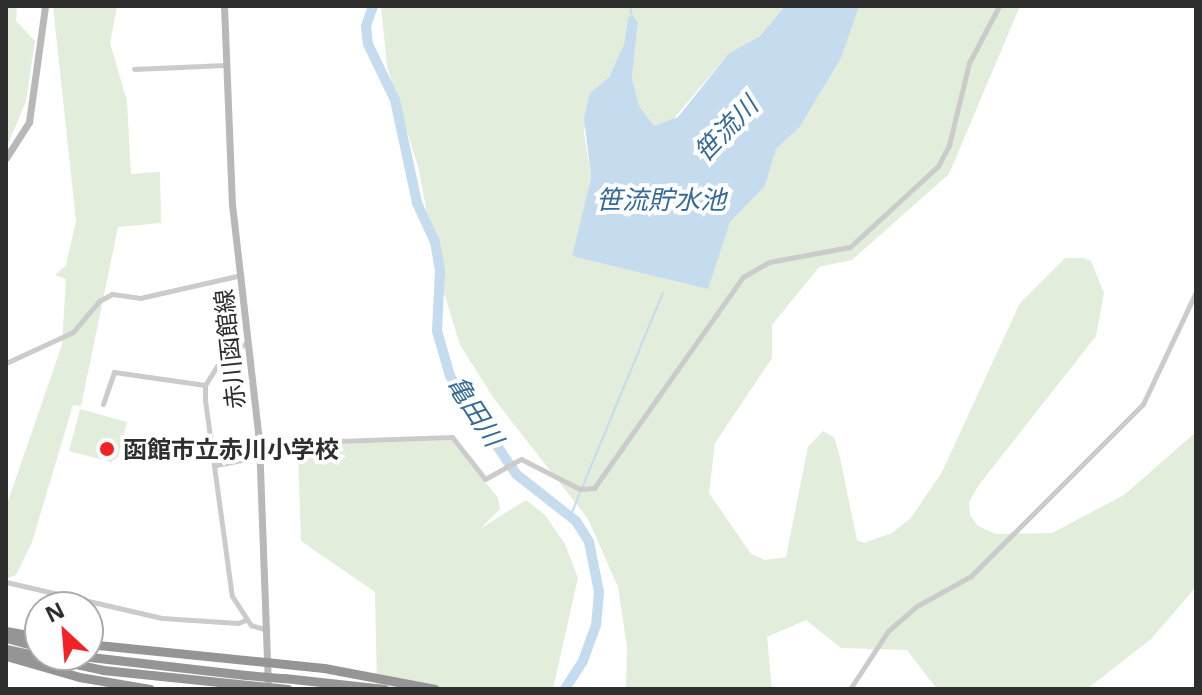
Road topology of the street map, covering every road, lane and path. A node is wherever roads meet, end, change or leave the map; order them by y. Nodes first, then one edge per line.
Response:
1 (45, 6) edge
2 (224, 6) edge
3 (999, 6) edge
4 (225, 65) junction
5 (134, 69) dead end
6 (6, 158) edge
7 (241, 275) junction
8 (1196, 292) edge
9 (249, 340) junction
10 (6, 363) edge
11 (205, 385) junction
12 (103, 404) dead end
13 (260, 457) junction
14 (216, 465) junction
15 (6, 582) edge
16 (246, 620) junction
17 (267, 630) junction
18 (104, 646) edge
19 (6, 649) edge
20 (6, 656) edge
21 (104, 659) edge
22 (267, 664) junction
23 (247, 680) junction
24 (150, 689) edge
25 (268, 689) edge
26 (289, 689) edge
27 (384, 689) edge
28 (435, 689) edge
29 (850, 689) edge

1 - 6 main road
2 - 4 main road, 赤川函館線
3 - 13 street
4 - 5 street
4 - 7 main road, 赤川函館線
7 - 9 main road, 赤川函館線
7 - 10 street
8 - 29 street
9 - 11 street
9 - 13 main road, 赤川函館線
11 - 12 street
11 - 14 street
13 - 14 street
13 - 17 main road, 赤川函館線
14 - 16 street
15 - 16 street
16 - 17 street
17 - 22 main road, 赤川函館線
18 - 22 highway
19 - 23 highway
20 - 24 highway
21 - 23 highway
22 - 25 main road, 赤川函館線
22 - 28 highway
23 - 26 highway, bridge
23 - 27 highway, bridge

